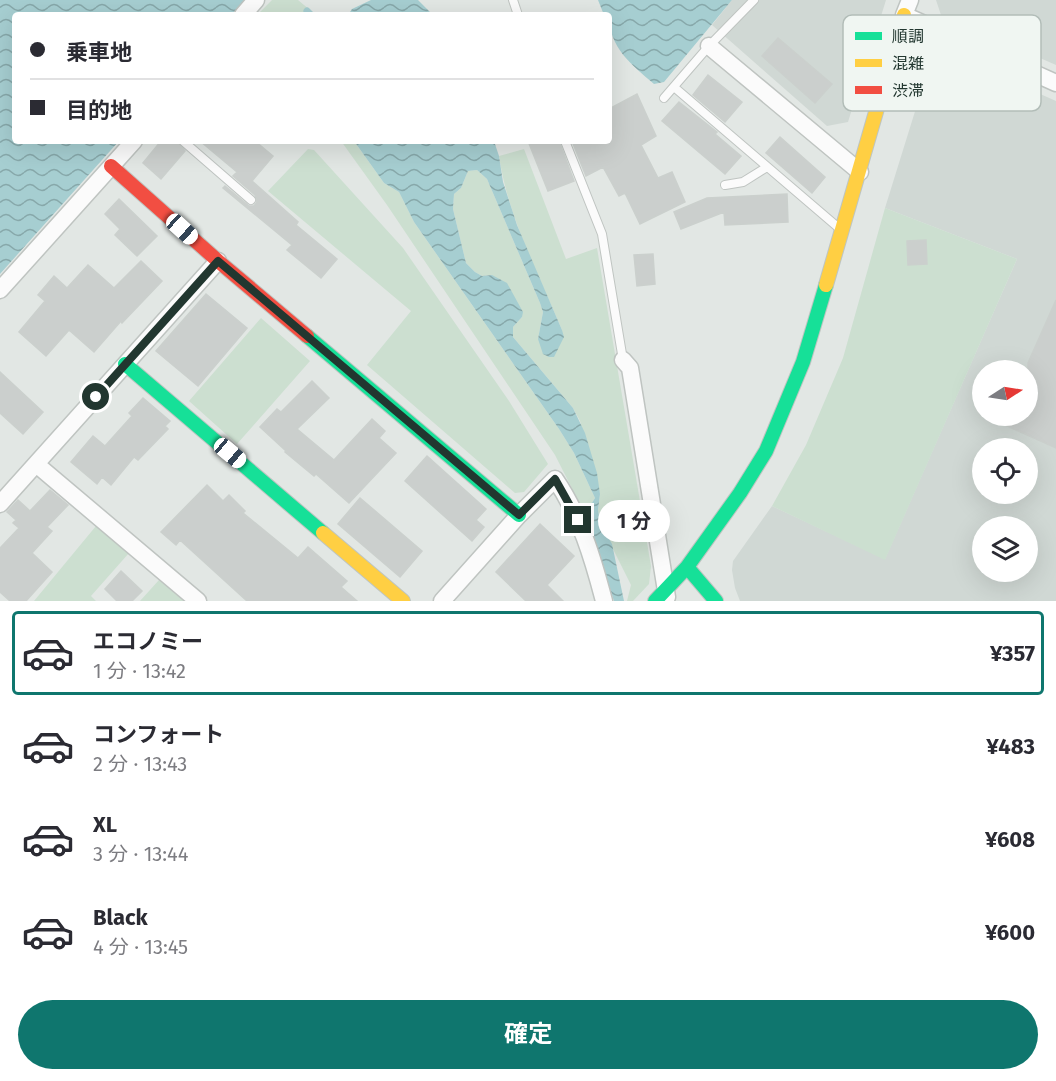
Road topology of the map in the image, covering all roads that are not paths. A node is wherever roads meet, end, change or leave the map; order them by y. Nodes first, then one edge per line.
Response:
1 (256, 0) edge
2 (754, 0) edge
3 (907, 8) edge
4 (246, 12) edge
5 (921, 15) edge
6 (709, 46) junction
7 (1041, 75) edge
8 (1056, 83) edge
9 (674, 87) junction
10 (664, 98) dead end
11 (877, 111) edge
12 (131, 144) edge
13 (186, 144) edge
14 (566, 144) edge
15 (111, 166) junction
16 (767, 167) junction
17 (860, 172) junction
18 (725, 185) dead end
19 (251, 200) dead end
20 (842, 231) junction
21 (218, 261) junction
22 (0, 290) edge
23 (623, 360) joint
24 (126, 364) junction
25 (36, 464) junction
26 (0, 504) edge
27 (519, 515) junction
28 (687, 567) junction
29 (663, 597) edge
30 (198, 601) edge
31 (403, 601) edge
32 (442, 601) edge
33 (604, 601) edge
34 (716, 601) edge

1 - 4 street
2 - 6 lane
3 - 5 street
6 - 9 lane
6 - 17 street
7 - 8 street
9 - 10 lane
9 - 16 lane
11 - 17 street
12 - 15 street
13 - 19 lane
14 - 23 lane
15 - 21 street
15 - 22 street
16 - 18 lane
16 - 20 lane
17 - 20 street
20 - 28 street
21 - 24 street
21 - 27 street
23 - 29 street
24 - 25 street
24 - 31 street
25 - 26 street
25 - 30 street
27 - 32 street
27 - 33 street
28 - 29 street
28 - 34 street

